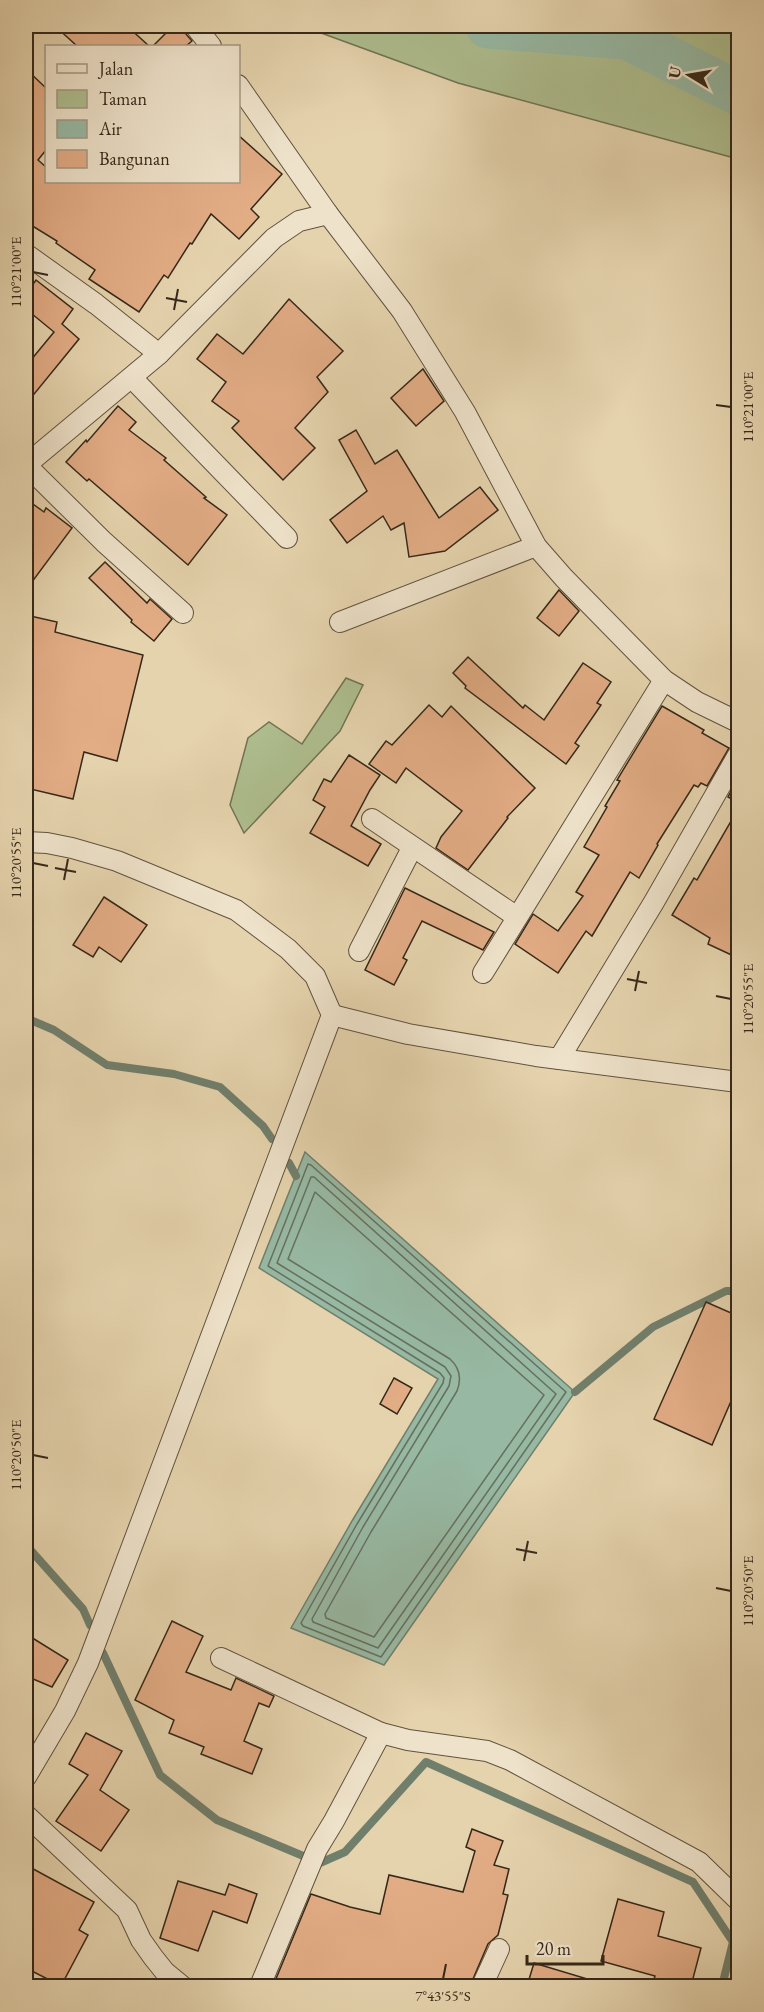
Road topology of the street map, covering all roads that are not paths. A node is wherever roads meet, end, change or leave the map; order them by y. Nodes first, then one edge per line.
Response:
1 (195, 26) edge
2 (210, 45) edge
3 (240, 88) edge
4 (328, 214) junction
5 (26, 254) edge
6 (159, 354) junction
7 (132, 378) junction
8 (26, 465) edge
9 (287, 538) dead end
10 (536, 546) junction
11 (183, 613) dead end
12 (340, 622) dead end
13 (664, 680) junction
14 (738, 722) edge
15 (738, 755) edge
16 (372, 819) dead end
17 (26, 842) edge
18 (412, 848) junction
19 (517, 917) junction
20 (359, 951) dead end
21 (483, 973) dead end
22 (332, 1015) junction
23 (559, 1059) junction
24 (738, 1082) edge
25 (221, 1658) dead end
26 (381, 1733) junction
27 (26, 1777) edge
28 (26, 1815) edge
29 (738, 1900) edge
30 (499, 1949) dead end
31 (182, 1986) edge
32 (260, 1986) edge
33 (482, 1986) edge

1 - 2 street
3 - 4 street
4 - 6 street
4 - 10 street
5 - 6 street
6 - 7 street
7 - 8 street
7 - 9 street
8 - 11 street
10 - 12 street
10 - 13 street
13 - 14 street
13 - 19 street
15 - 23 street
16 - 18 street
17 - 22 street
18 - 19 street
18 - 20 street
19 - 21 street
22 - 23 street
22 - 27 street
23 - 24 street
25 - 26 street
26 - 29 street
26 - 32 street
28 - 31 street
30 - 33 street

